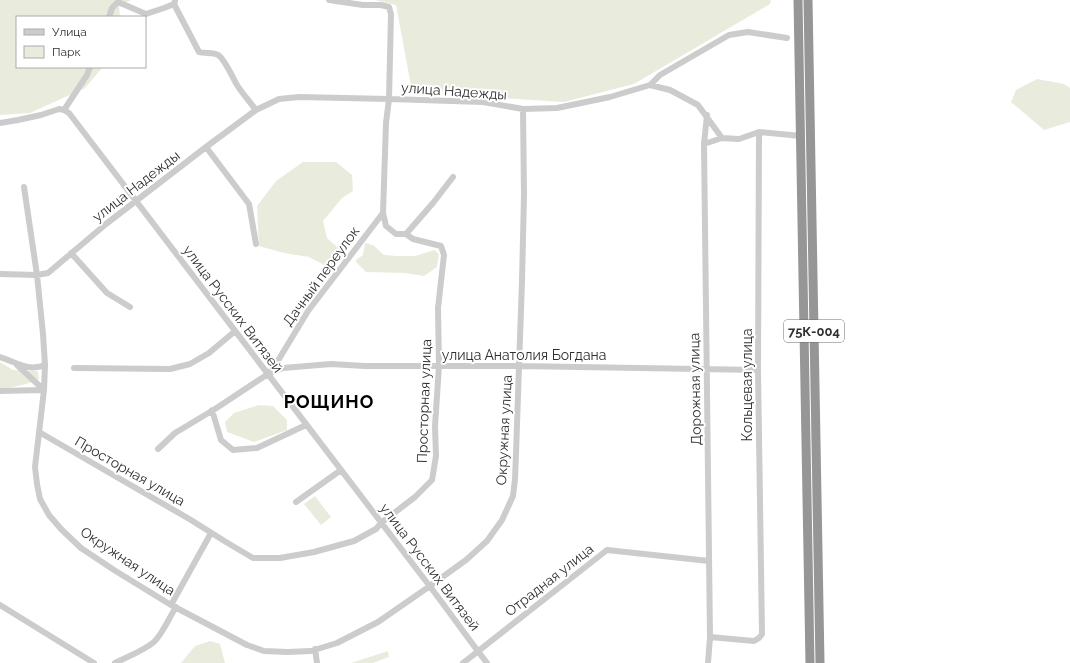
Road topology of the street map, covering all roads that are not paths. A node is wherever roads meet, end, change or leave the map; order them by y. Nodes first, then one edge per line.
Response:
1 (329, 0) edge
2 (798, 0) edge
3 (808, 0) edge
4 (174, 2) edge
5 (109, 16) edge
6 (787, 38) dead end
7 (90, 68) edge
8 (650, 86) junction
9 (389, 99) junction
10 (523, 109) junction
11 (62, 110) junction
12 (256, 110) junction
13 (706, 115) junction
14 (0, 123) edge
15 (759, 132) junction
16 (801, 136) junction
17 (722, 138) junction
18 (704, 144) junction
19 (206, 147) junction
20 (453, 177) dead end
21 (24, 187) dead end
22 (136, 202) junction
23 (382, 213) junction
24 (406, 234) junction
25 (256, 244) dead end
26 (71, 253) junction
27 (0, 274) edge
28 (37, 275) junction
29 (130, 307) dead end
30 (234, 332) junction
31 (0, 357) edge
32 (16, 364) junction
33 (45, 364) junction
34 (439, 366) junction
35 (519, 366) junction
36 (74, 368) dead end
37 (707, 369) junction
38 (758, 370) junction
39 (268, 374) junction
40 (44, 390) junction
41 (0, 391) edge
42 (212, 410) junction
43 (306, 425) junction
44 (39, 432) junction
45 (158, 449) dead end
46 (341, 470) junction
47 (296, 502) dead end
48 (381, 523) junction
49 (211, 533) junction
50 (709, 561) junction
51 (430, 586) junction
52 (0, 604) edge
53 (174, 606) junction
54 (710, 637) junction
55 (315, 650) junction
56 (478, 651) junction
57 (94, 663) edge
58 (115, 663) edge
59 (317, 663) edge
60 (463, 663) edge
61 (487, 663) edge
62 (708, 663) edge
63 (810, 663) edge
64 (820, 663) edge

1 - 9 street
2 - 16 highway, 75К-004
3 - 64 highway, 75К-004
4 - 5 street
4 - 12 street
6 - 8 street, улица Надежды
7 - 11 street
8 - 10 street, улица Надежды
8 - 13 street, улица Надежды
9 - 10 street, улица Надежды
9 - 12 street, улица Надежды
9 - 23 street
10 - 35 street, Окружная улица
11 - 14 street
11 - 22 street, улица Русских Витязей
12 - 19 street, улица Надежды
13 - 17 street, улица Надежды
13 - 18 street, Дорожная улица
15 - 16 street
15 - 17 street
15 - 38 street, Кольцевая улица
16 - 63 highway, 75К-004
17 - 18 street
18 - 37 street, Дорожная улица
19 - 22 street, улица Надежды
19 - 25 street
20 - 24 street
21 - 28 street
22 - 26 street, улица Надежды
22 - 30 street, улица Русских Витязей
23 - 24 street, Просторная улица
23 - 39 street, Дачный переулок
24 - 34 street, Просторная улица
26 - 28 street, улица Надежды
26 - 29 street
27 - 28 street, улица Надежды
28 - 33 street, Окружная улица
30 - 36 street
30 - 39 street, улица Русских Витязей
31 - 32 street
32 - 33 street
32 - 40 street
33 - 40 street, Окружная улица
34 - 35 street, улица Анатолия Богдана
34 - 39 street, улица Анатолия Богдана
34 - 48 street, Просторная улица
35 - 37 street, улица Анатолия Богдана
35 - 51 street, Окружная улица
37 - 38 street, улица Анатолия Богдана
37 - 50 street, Дорожная улица
38 - 54 street, Кольцевая улица
39 - 42 street
39 - 43 street, улица Русских Витязей
40 - 41 street
40 - 44 street, Окружная улица
42 - 43 street
42 - 45 street
43 - 46 street, улица Русских Витязей
44 - 49 street, Просторная улица
44 - 53 street, Окружная улица
46 - 47 street
46 - 48 street, улица Русских Витязей
48 - 49 street, Просторная улица
48 - 51 street, улица Русских Витязей
49 - 53 street
50 - 54 street, Дорожная улица
50 - 56 street, Отрадная улица
51 - 55 street, Окружная улица
51 - 56 street, улица Русских Витязей
52 - 57 street
53 - 55 street, Окружная улица
53 - 58 street
54 - 62 street, Дорожная улица
55 - 59 street
56 - 60 street, Отрадная улица
56 - 61 street, улица Русских Витязей

